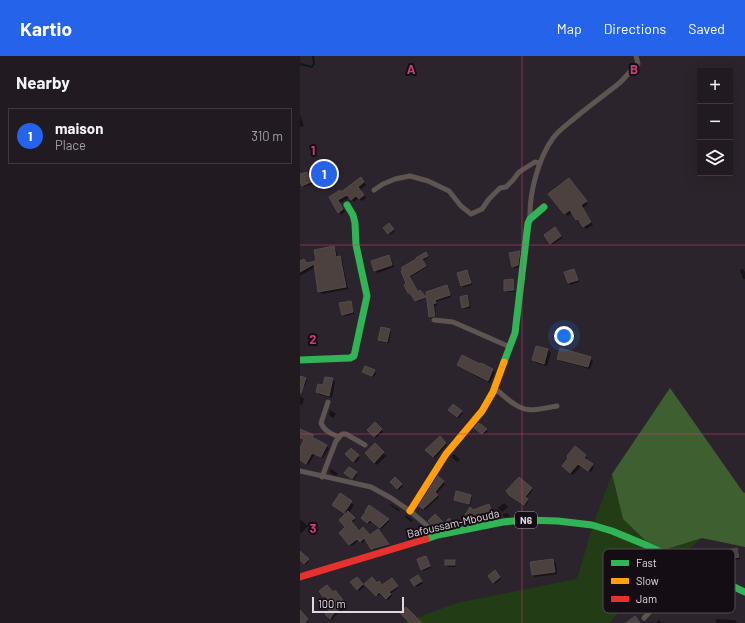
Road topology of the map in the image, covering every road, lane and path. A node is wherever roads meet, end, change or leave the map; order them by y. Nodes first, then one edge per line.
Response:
1 (636, 56) edge
2 (540, 163) junction
3 (374, 190) dead end
4 (347, 205) dead end
5 (544, 207) dead end
6 (530, 219) junction
7 (434, 320) dead end
8 (510, 348) junction
9 (300, 360) edge
10 (493, 392) junction
11 (328, 402) dead end
12 (557, 406) dead end
13 (339, 437) junction
14 (365, 445) dead end
15 (300, 472) edge
16 (322, 477) junction
17 (410, 511) junction
18 (438, 535) junction
19 (655, 549) edge
20 (300, 577) edge
21 (735, 587) edge
22 (745, 592) edge
23 (649, 613) edge
24 (644, 618) dead end

1 - 2 street
2 - 3 street
2 - 6 street
4 - 9 main road
5 - 6 main road
6 - 8 main road
7 - 8 street
8 - 10 main road
10 - 12 street
10 - 17 main road
11 - 13 street
13 - 14 street
13 - 16 street
15 - 16 street
16 - 17 street
17 - 18 street
18 - 19 main road, Bafoussam-Mbouda / N6
18 - 20 main road, Bafoussam-Mbouda / N6
21 - 22 main road, Bafoussam-Mbouda / N6
23 - 24 street

